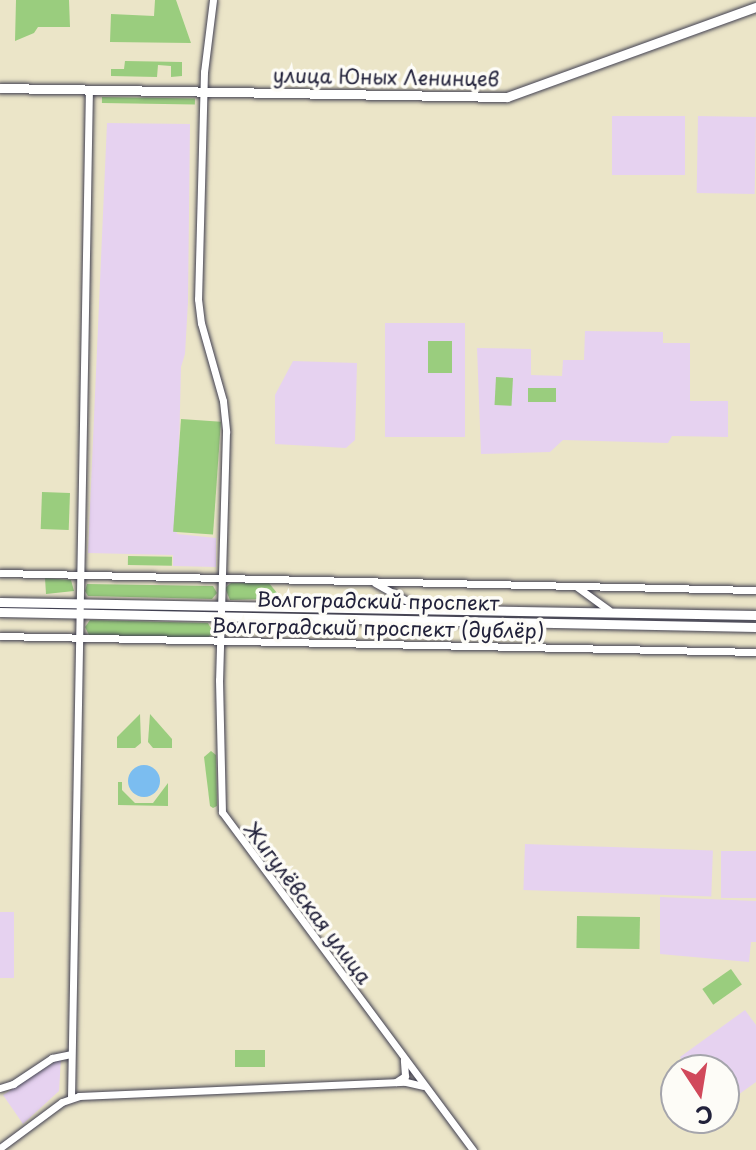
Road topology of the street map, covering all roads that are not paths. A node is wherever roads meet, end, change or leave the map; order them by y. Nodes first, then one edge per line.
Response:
1 (213, 0) edge
2 (756, 7) edge
3 (0, 88) edge
4 (89, 90) junction
5 (204, 92) junction
6 (0, 573) edge
7 (79, 575) junction
8 (221, 579) junction
9 (369, 581) junction
10 (573, 586) junction
11 (756, 590) edge
12 (0, 602) edge
13 (78, 609) junction
14 (426, 609) junction
15 (220, 610) junction
16 (0, 612) edge
17 (614, 613) junction
18 (756, 615) edge
19 (756, 627) edge
20 (0, 636) edge
21 (78, 638) junction
22 (219, 641) junction
23 (756, 652) edge
24 (399, 1051) junction
25 (71, 1054) junction
26 (393, 1083) junction
27 (0, 1088) edge
28 (428, 1089) junction
29 (71, 1098) junction
30 (0, 1148) edge
31 (473, 1150) edge

1 - 5 street, Жигулёвская улица
2 - 5 main road, улица Юных Ленинцев
3 - 4 main road, улица Юных Ленинцев
4 - 5 main road, улица Юных Ленинцев
4 - 7 street
5 - 8 street, Жигулёвская улица
6 - 7 street
7 - 8 street
7 - 13 street
8 - 9 street
8 - 15 street, Жигулёвская улица
9 - 10 street
9 - 14 street
10 - 11 street
10 - 17 street
12 - 13 main road, Волгоградский проспект
13 - 15 main road, Волгоградский проспект
13 - 16 main road, Волгоградский проспект
13 - 21 street
14 - 15 main road, Волгоградский проспект
14 - 17 main road, Волгоградский проспект
15 - 19 main road, Волгоградский проспект
15 - 22 street, Жигулёвская улица
17 - 18 main road, Волгоградский проспект
20 - 21 street, Волгоградский проспект (дублёр)
21 - 22 street, Волгоградский проспект (дублёр)
21 - 25 street
22 - 23 street, Волгоградский проспект (дублёр)
22 - 24 street, Жигулёвская улица
24 - 26 street
24 - 28 street, Жигулёвская улица
25 - 27 street
25 - 29 street
26 - 28 street
26 - 29 street
28 - 31 street, Жигулёвская улица
29 - 30 street

